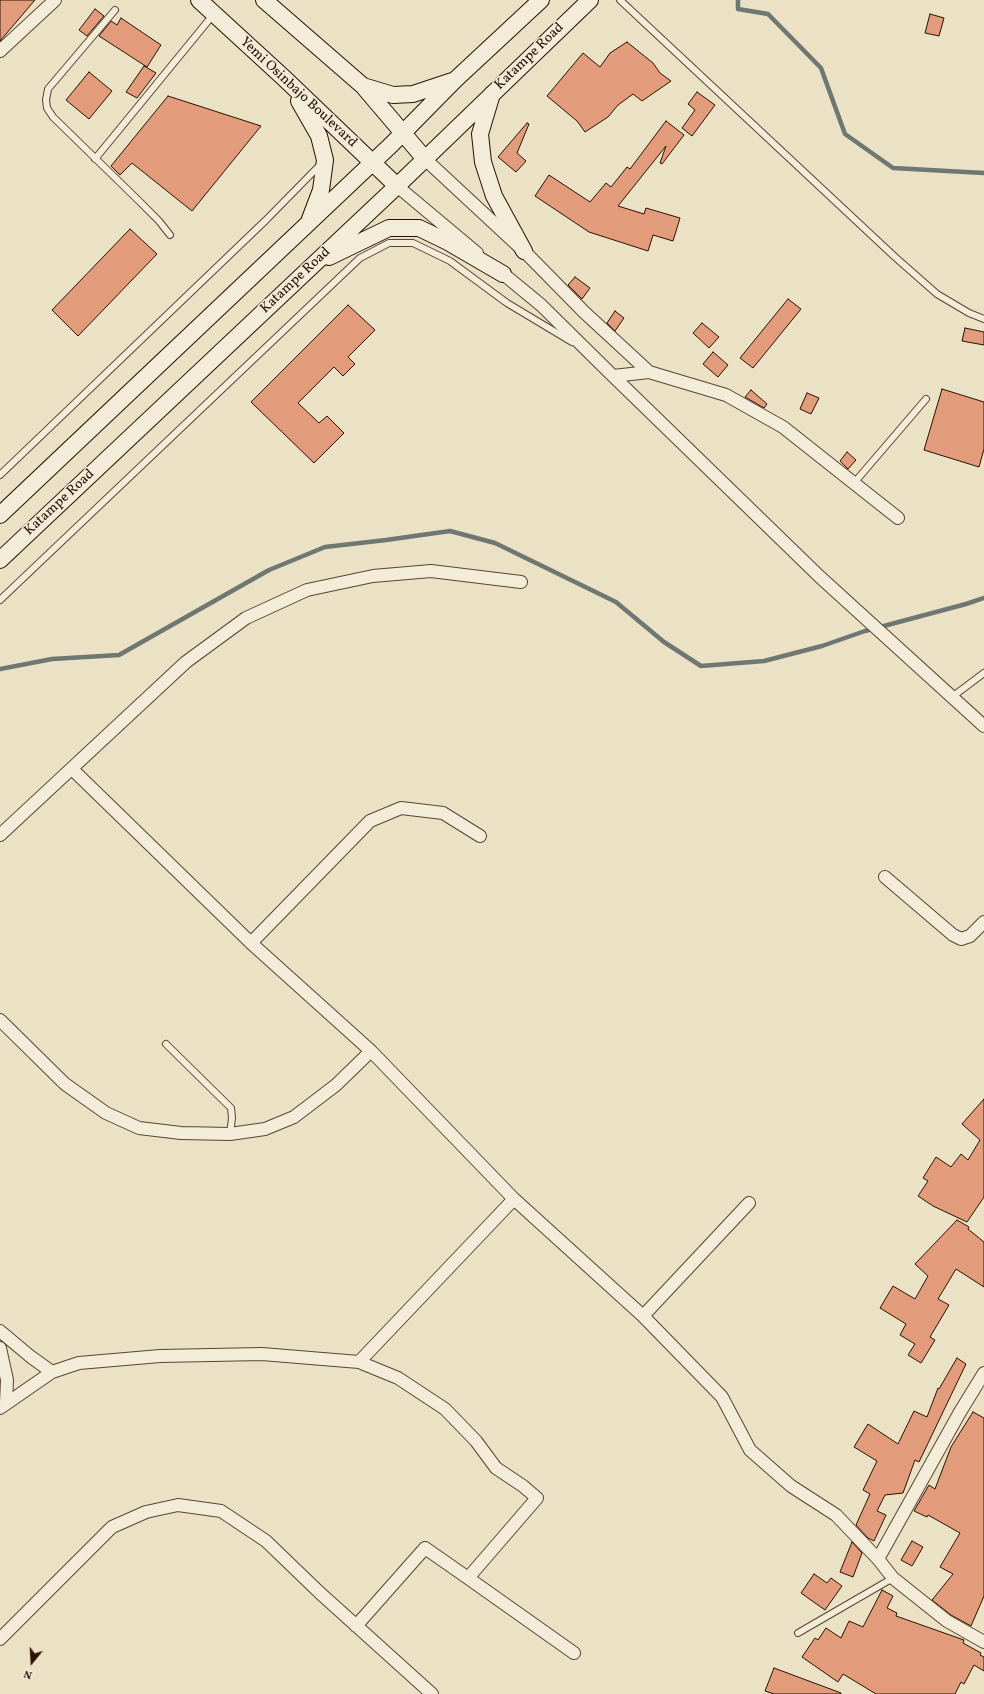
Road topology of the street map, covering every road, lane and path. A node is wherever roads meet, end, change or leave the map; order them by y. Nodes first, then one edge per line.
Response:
1 (55, 0) edge
2 (198, 0) edge
3 (264, 0) edge
4 (541, 0) edge
5 (590, 0) edge
6 (620, 0) edge
7 (115, 10) dead end
8 (213, 14) junction
9 (0, 50) edge
10 (284, 78) junction
11 (456, 80) junction
12 (363, 86) junction
13 (492, 93) junction
14 (402, 132) junction
15 (425, 158) junction
16 (95, 159) junction
17 (325, 160) junction
18 (371, 163) junction
19 (396, 186) junction
20 (308, 224) junction
21 (170, 235) dead end
22 (524, 251) junction
23 (315, 264) junction
24 (503, 274) junction
25 (984, 319) edge
26 (587, 350) junction
27 (649, 372) junction
28 (613, 376) junction
29 (926, 399) dead end
30 (0, 476) edge
31 (854, 484) junction
32 (0, 515) edge
33 (898, 518) dead end
34 (0, 560) edge
35 (521, 582) dead end
36 (0, 600) edge
37 (984, 673) edge
38 (952, 697) junction
39 (984, 726) edge
40 (72, 769) junction
41 (0, 835) edge
42 (480, 836) dead end
43 (885, 877) dead end
44 (984, 922) edge
45 (251, 943) junction
46 (0, 1020) edge
47 (166, 1044) dead end
48 (371, 1051) junction
49 (230, 1134) junction
50 (514, 1199) junction
51 (749, 1203) dead end
52 (643, 1316) junction
53 (0, 1331) edge
54 (0, 1348) edge
55 (359, 1362) junction
56 (52, 1372) junction
57 (984, 1373) edge
58 (3, 1405) edge
59 (878, 1559) junction
60 (468, 1578) junction
61 (893, 1578) junction
62 (356, 1626) junction
63 (798, 1633) dead end
64 (0, 1639) edge
65 (984, 1642) edge
66 (574, 1653) dead end
67 (432, 1694) edge

1 - 9 street
2 - 8 main road, Yemi Osinbajo Boulevard
3 - 12 main road
4 - 11 main road
5 - 13 main road, Katampe Road
6 - 25 lane
7 - 16 lane
8 - 10 main road, Yemi Osinbajo Boulevard
8 - 16 lane
10 - 17 main road
10 - 18 main road, Yemi Osinbajo Boulevard
11 - 12 main road
11 - 14 main road
12 - 14 main road
13 - 15 main road, Katampe Road
13 - 22 main road
14 - 15 main road
14 - 18 main road
15 - 19 main road, Katampe Road
15 - 22 street
16 - 21 lane
17 - 20 main road
17 - 30 lane
18 - 19 main road, Yemi Osinbajo Boulevard
18 - 20 main road
19 - 23 main road, Katampe Road
19 - 24 street
20 - 32 main road
22 - 27 street
23 - 24 main road
23 - 34 main road, Katampe Road
24 - 26 street
26 - 28 street
26 - 36 lane
27 - 28 street
27 - 31 street
28 - 38 street
29 - 31 lane
31 - 33 street
35 - 40 street
37 - 38 lane
38 - 39 street
40 - 41 street
40 - 45 street
42 - 45 street
43 - 44 street
45 - 48 street
46 - 49 street
47 - 49 lane
48 - 49 street
48 - 50 street
50 - 52 street
50 - 55 street
51 - 52 street
52 - 59 street
53 - 56 street
54 - 58 street
55 - 56 street
55 - 60 street
56 - 58 street
57 - 59 street
59 - 61 street
60 - 62 street
60 - 66 street
61 - 63 lane
61 - 65 street
62 - 64 street
62 - 67 street

